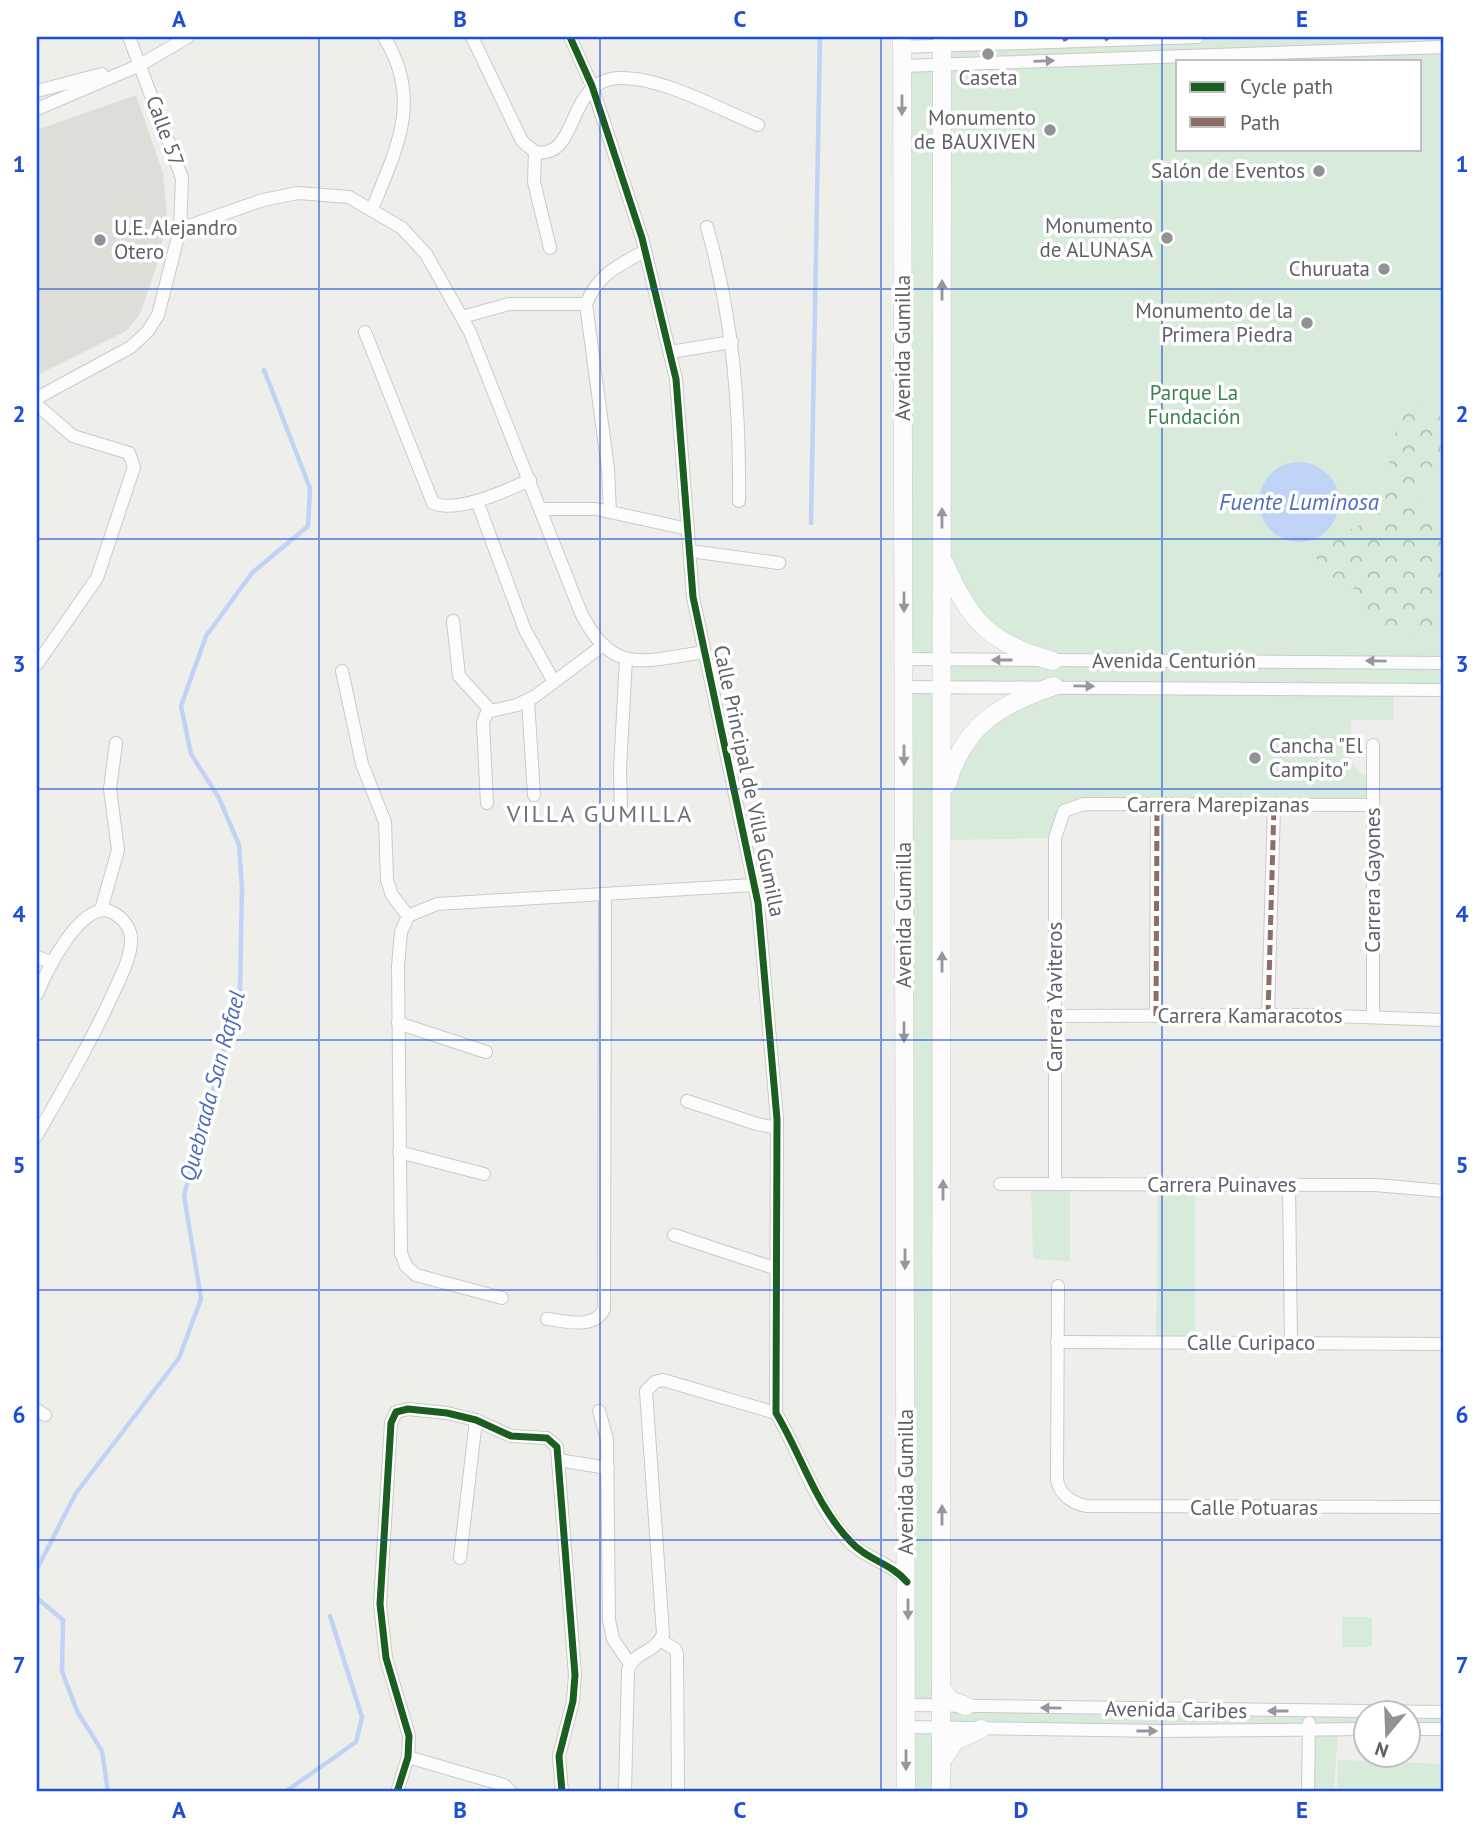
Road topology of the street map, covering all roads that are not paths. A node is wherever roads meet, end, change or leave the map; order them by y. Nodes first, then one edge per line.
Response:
1 (129, 37) edge
2 (188, 37) edge
3 (384, 37) edge
4 (472, 37) edge
5 (570, 37) edge
6 (1198, 37) edge
7 (942, 41) edge
8 (902, 42) edge
9 (1444, 47) edge
10 (942, 64) junction
11 (140, 65) junction
12 (902, 66) junction
13 (592, 86) junction
14 (37, 91) edge
15 (37, 109) edge
16 (758, 125) dead end
17 (535, 152) junction
18 (372, 209) junction
19 (707, 227) dead end
20 (180, 229) junction
21 (550, 248) dead end
22 (645, 251) junction
23 (586, 304) junction
24 (462, 317) junction
25 (365, 332) dead end
26 (732, 342) junction
27 (670, 352) junction
28 (37, 398) edge
29 (37, 405) edge
30 (530, 480) junction
31 (477, 501) junction
32 (739, 501) dead end
33 (542, 509) junction
34 (610, 512) junction
35 (688, 529) junction
36 (690, 551) junction
37 (942, 558) junction
38 (779, 563) dead end
39 (453, 621) dead end
40 (602, 646) junction
41 (704, 652) junction
42 (626, 659) junction
43 (904, 659) junction
44 (942, 660) junction
45 (1054, 661) junction
46 (1444, 663) edge
47 (37, 664) edge
48 (342, 671) dead end
49 (554, 682) junction
50 (1054, 686) junction
51 (904, 687) junction
52 (942, 687) junction
53 (1444, 690) edge
54 (528, 700) junction
55 (490, 710) junction
56 (116, 743) dead end
57 (1373, 745) dead end
58 (534, 795) dead end
59 (942, 801) junction
60 (486, 803) dead end
61 (1157, 805) junction
62 (1274, 805) junction
63 (1373, 805) junction
64 (1064, 811) joint
65 (621, 816) dead end
66 (753, 885) junction
67 (605, 894) junction
68 (101, 910) junction
69 (408, 916) junction
70 (37, 957) edge
71 (51, 962) junction
72 (37, 993) edge
73 (1268, 1015) junction
74 (1055, 1016) junction
75 (1156, 1016) junction
76 (1373, 1016) junction
77 (1444, 1020) edge
78 (398, 1023) junction
79 (486, 1052) dead end
80 (687, 1101) dead end
81 (777, 1128) junction
82 (37, 1135) edge
83 (399, 1152) junction
84 (484, 1174) dead end
85 (1000, 1184) dead end
86 (1055, 1184) junction
87 (1289, 1186) junction
88 (1444, 1191) edge
89 (674, 1234) dead end
90 (775, 1268) junction
91 (1058, 1286) dead end
92 (502, 1298) dead end
93 (547, 1318) dead end
94 (1057, 1342) junction
95 (1291, 1343) junction
96 (1444, 1344) edge
97 (599, 1411) dead end
98 (776, 1413) junction
99 (476, 1420) junction
100 (558, 1460) junction
101 (608, 1468) junction
102 (1444, 1507) edge
103 (907, 1539) junction
104 (460, 1558) dead end
105 (876, 1559) junction
106 (907, 1582) junction
107 (660, 1640) junction
108 (630, 1664) junction
109 (941, 1697) junction
110 (908, 1705) junction
111 (966, 1706) joint
112 (1309, 1712) junction
113 (1444, 1712) edge
114 (906, 1727) junction
115 (942, 1729) junction
116 (981, 1729) junction
117 (1308, 1729) junction
118 (1352, 1729) edge
119 (1422, 1729) edge
120 (1444, 1729) edge
121 (408, 1756) junction
122 (941, 1762) junction
123 (397, 1792) edge
124 (511, 1792) edge
125 (562, 1792) edge
126 (625, 1792) edge
127 (678, 1792) edge
128 (906, 1792) edge
129 (941, 1792) edge
130 (1308, 1792) edge

1 - 11 street, Calle 57
2 - 11 street
3 - 18 street
4 - 17 street
5 - 13 street, Calle Principal de Villa Gumilla
6 - 7 street
7 - 8 street
7 - 10 main road, Avenida Gumilla
8 - 12 main road, Avenida Gumilla
10 -> 9 street
10 - 12 street
37 -> 10 main road, Avenida Gumilla
11 - 14 street
11 - 15 street
11 - 20 street, Calle 57
12 -> 43 main road, Avenida Gumilla
13 - 16 street
13 - 17 street
13 - 22 street, Calle Principal de Villa Gumilla
17 - 21 street
18 - 20 street
18 - 24 street
19 - 26 street
20 - 28 street, Calle 57
22 - 23 street
22 - 27 street, Calle Principal de Villa Gumilla
23 - 24 street
23 - 34 street
24 - 30 street
25 - 31 street
26 - 27 street
26 - 32 street
27 - 35 street, Calle Principal de Villa Gumilla
29 - 47 street
30 - 31 street
30 - 33 street
31 - 49 street
33 - 34 street
33 - 40 street
34 - 35 street
35 - 36 street, Calle Principal de Villa Gumilla
36 - 38 street
36 - 41 street, Calle Principal de Villa Gumilla
37 - 44 main road, Avenida Gumilla
37 - 45 main road
39 - 55 street
40 - 42 street
40 - 49 street
41 - 42 street
41 - 66 street, Calle Principal de Villa Gumilla
42 - 65 street
43 - 44 street, Avenida Centurión
43 - 51 main road, Avenida Gumilla
45 -> 44 street, Avenida Centurión
44 - 52 main road, Avenida Gumilla
46 -> 45 street, Avenida Centurión
48 - 69 street
49 - 54 street
50 - 52 street, Avenida Centurión
50 -> 53 street, Avenida Centurión
50 - 59 main road
51 - 52 street, Avenida Centurión
51 -> 103 main road, Avenida Gumilla
52 - 59 main road, Avenida Gumilla
54 - 55 street
54 - 58 street
55 - 60 street
56 - 68 street
57 - 63 street, Carrera Gayones
109 -> 59 main road, Avenida Gumilla
61 - 62 street, Carrera Marepizanas
61 - 64 street, Carrera Marepizanas
61 - 75 street
62 - 63 street, Carrera Marepizanas
62 - 73 street
63 - 76 street, Carrera Gayones
64 - 74 street, Carrera Yaviteros
66 - 67 street
66 - 81 street, Calle Principal de Villa Gumilla
67 - 69 street
67 - 93 street
68 - 71 street
68 - 82 street
69 - 78 street
70 - 71 street
71 - 72 street
73 - 75 street, Carrera Kamaracotos
73 - 76 street, Carrera Kamaracotos
74 - 75 street, Carrera Kamaracotos
74 - 86 street, Carrera Yaviteros
76 - 77 street, Carrera Kamaracotos
78 - 79 street
78 - 83 street
80 - 81 street
81 - 90 street, Calle Principal de Villa Gumilla
83 - 84 street
83 - 92 street
85 - 86 street, Carrera Puinaves
86 - 87 street, Carrera Puinaves
87 - 88 street, Carrera Puinaves
87 - 95 street
89 - 90 street
90 - 98 street, Calle Principal de Villa Gumilla
91 - 94 street
94 - 95 street, Calle Curipaco
94 - 102 street, Calle Potuaras
95 - 96 street, Calle Curipaco
97 - 101 street
98 - 105 street, Calle Principal de Villa Gumilla
98 - 107 street
99 - 100 street
99 - 104 street
99 - 121 street
100 - 101 street
100 - 125 street
101 - 108 street
103 - 105 street
103 - 106 main road, Avenida Gumilla
105 - 106 street, Calle Principal de Villa Gumilla
106 -> 110 main road, Avenida Gumilla
107 - 108 street
107 - 127 street
108 - 126 street
109 - 110 street
109 - 111 main road
109 - 115 main road, Avenida Gumilla
110 - 114 main road, Avenida Gumilla
112 -> 111 street, Avenida Caribes
112 - 113 street, Avenida Caribes
112 - 117 street
114 - 115 street, Avenida Caribes
114 -> 128 main road, Avenida Gumilla
115 - 116 street, Avenida Caribes
115 - 122 main road, Avenida Gumilla
116 -> 117 street, Avenida Caribes
116 - 122 main road
117 - 118 street, Avenida Caribes
117 - 130 street
119 - 120 street
121 - 123 street
121 - 124 street
122 - 129 main road, Avenida Gumilla

